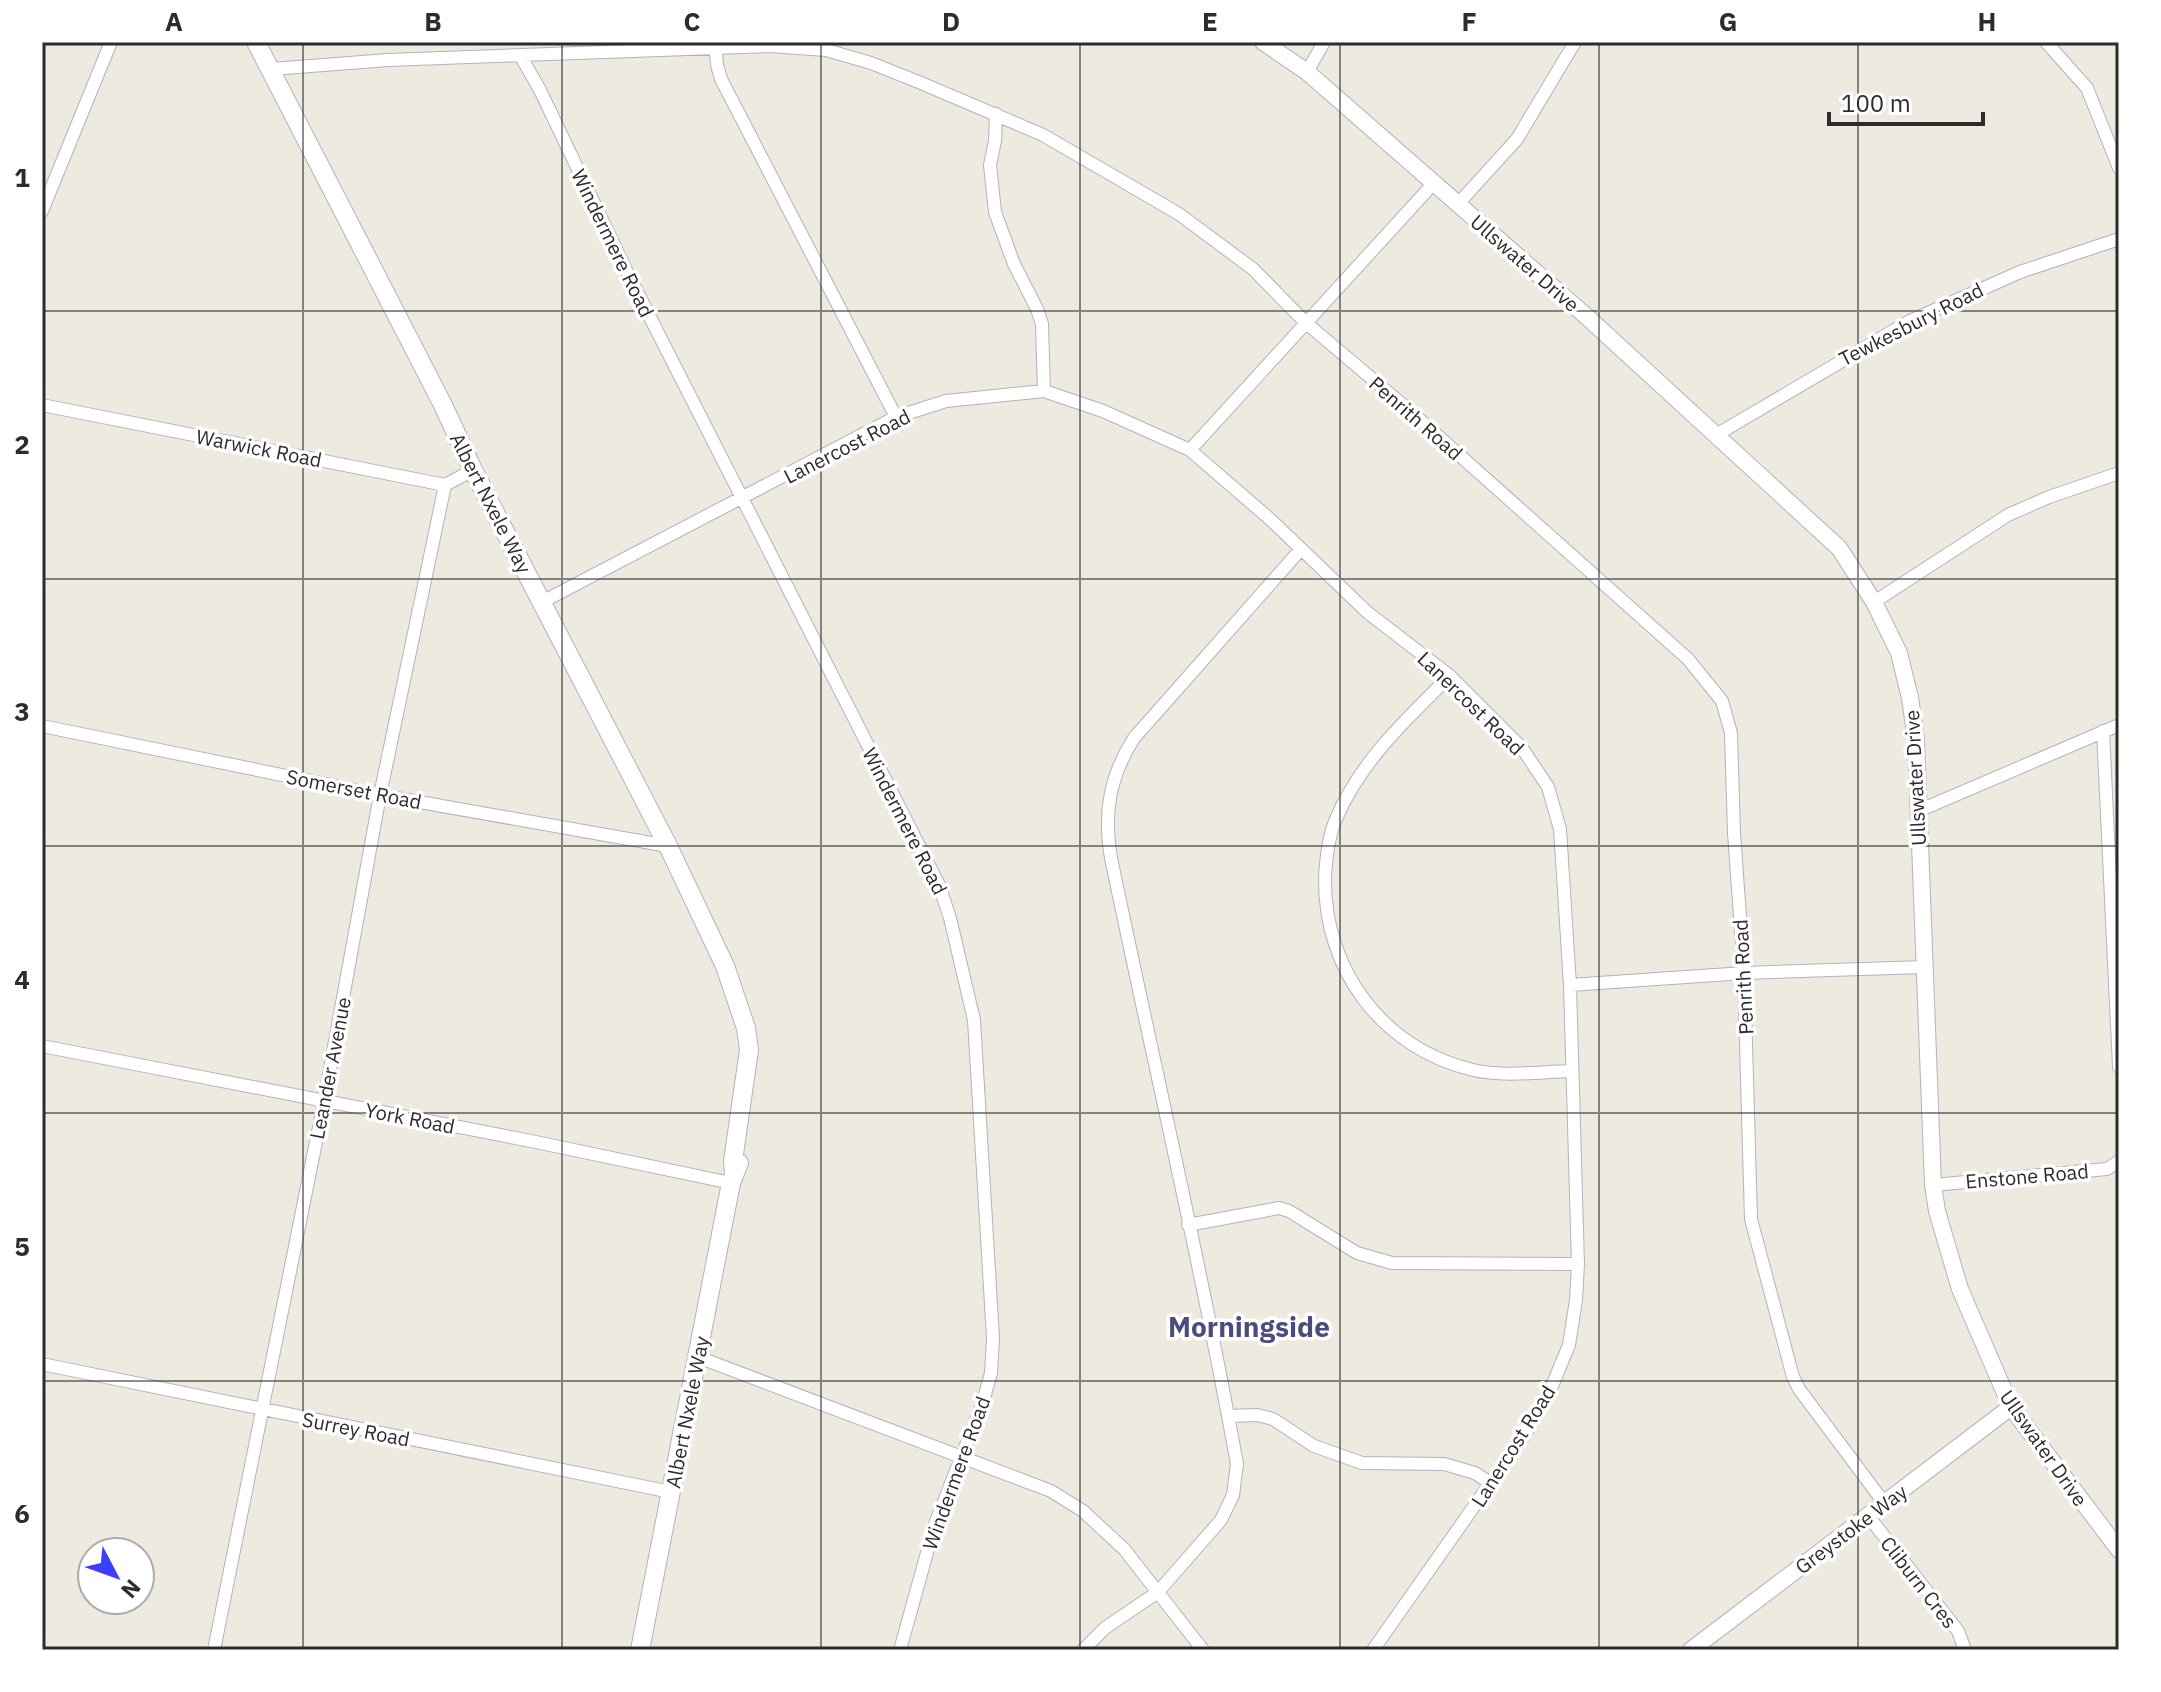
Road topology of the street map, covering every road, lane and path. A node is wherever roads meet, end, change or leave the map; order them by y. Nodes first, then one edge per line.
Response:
1 (111, 42) edge
2 (256, 42) edge
3 (1263, 42) edge
4 (1324, 42) edge
5 (1575, 42) edge
6 (2046, 42) edge
7 (715, 45) edge
8 (520, 55) junction
9 (272, 69) junction
10 (1307, 72) junction
11 (996, 114) junction
12 (2119, 168) edge
13 (1433, 184) junction
14 (1457, 205) junction
15 (42, 211) edge
16 (2119, 239) edge
17 (1305, 322) junction
18 (1044, 391) junction
19 (42, 405) edge
20 (896, 417) junction
21 (1716, 435) junction
22 (1190, 450) junction
23 (473, 470) junction
24 (2119, 473) edge
25 (445, 485) junction
26 (744, 498) junction
27 (1301, 549) junction
28 (542, 602) junction
29 (1874, 602) junction
30 (1450, 676) junction
31 (2119, 725) edge
32 (42, 726) edge
33 (2103, 731) junction
34 (380, 795) junction
35 (1918, 811) junction
36 (668, 846) junction
37 (1924, 967) junction
38 (1744, 973) junction
39 (1570, 985) junction
40 (42, 1046) edge
41 (2119, 1067) edge
42 (1570, 1071) junction
43 (324, 1102) junction
44 (2119, 1161) edge
45 (732, 1178) junction
46 (1933, 1185) junction
47 (1188, 1225) junction
48 (1578, 1264) junction
49 (698, 1357) junction
50 (42, 1364) edge
51 (2011, 1407) junction
52 (262, 1410) junction
53 (1228, 1416) junction
54 (960, 1457) junction
55 (1492, 1484) junction
56 (671, 1492) junction
57 (1885, 1504) junction
58 (1869, 1517) junction
59 (2119, 1550) edge
60 (1158, 1592) junction
61 (214, 1650) edge
62 (640, 1650) edge
63 (900, 1650) edge
64 (1083, 1650) edge
65 (1203, 1650) edge
66 (1373, 1650) edge
67 (1691, 1650) edge
68 (1965, 1650) edge

1 - 15 street
2 - 9 main road, Albert Nxele Way
3 - 10 street, Ullswater Drive
4 - 10 street
5 - 14 street
6 - 12 street
7 - 8 street, Penrith Road
7 - 11 street, Penrith Road
7 - 20 street
8 - 9 street, Penrith Road
8 - 26 street, Windermere Road
9 - 23 main road, Albert Nxele Way
10 - 13 street, Ullswater Drive
11 - 17 street, Penrith Road
11 - 18 street
13 - 14 street, Ullswater Drive
13 - 17 street
14 - 21 street, Ullswater Drive
16 - 21 street, Tewkesbury Road
17 - 22 street
17 - 38 street, Penrith Road
18 - 20 street, Lanercost Road
18 - 22 street, Lanercost Road
19 - 25 street, Warwick Road
20 - 26 street, Lanercost Road
21 - 29 street, Ullswater Drive
22 - 27 street, Lanercost Road
23 - 25 street
23 - 28 main road, Albert Nxele Way
24 - 29 street
25 - 34 street, Leander Avenue
26 - 28 street, Lanercost Road
26 - 54 street, Windermere Road
27 - 30 street, Lanercost Road
27 - 47 street
28 - 36 main road, Albert Nxele Way
29 - 35 street, Ullswater Drive
30 - 39 street, Lanercost Road
30 - 42 street
31 - 33 street
32 - 34 street, Somerset Road
33 - 35 street
33 - 41 street
34 - 36 street, Somerset Road
34 - 43 street, Leander Avenue
35 - 37 street, Ullswater Drive
36 - 45 main road, Albert Nxele Way
37 - 38 street
37 - 46 street, Ullswater Drive
38 - 39 street
38 - 57 street, Penrith Road
39 - 42 street, Lanercost Road
40 - 43 street, York Road
42 - 48 street, Lanercost Road
43 - 45 street, York Road
43 - 52 street, Leander Avenue
44 - 46 street, Enstone Road
45 - 49 main road, Albert Nxele Way
46 - 51 street, Ullswater Drive
47 - 48 street
47 - 53 street
48 - 55 street, Lanercost Road
49 - 54 street
49 - 56 main road, Albert Nxele Way
50 - 52 street, Surrey Road
51 - 57 street, Greystoke Way
51 - 59 street, Ullswater Drive
52 - 56 street, Surrey Road
52 - 61 street, Leander Avenue
53 - 55 street
53 - 60 street
54 - 60 street
54 - 63 street, Windermere Road
55 - 66 street, Lanercost Road
56 - 62 main road, Albert Nxele Way
57 - 58 street, Greystoke Way
58 - 67 street, Greystoke Way
58 - 68 street, Cliburn Cres
60 - 64 street
60 - 65 street

